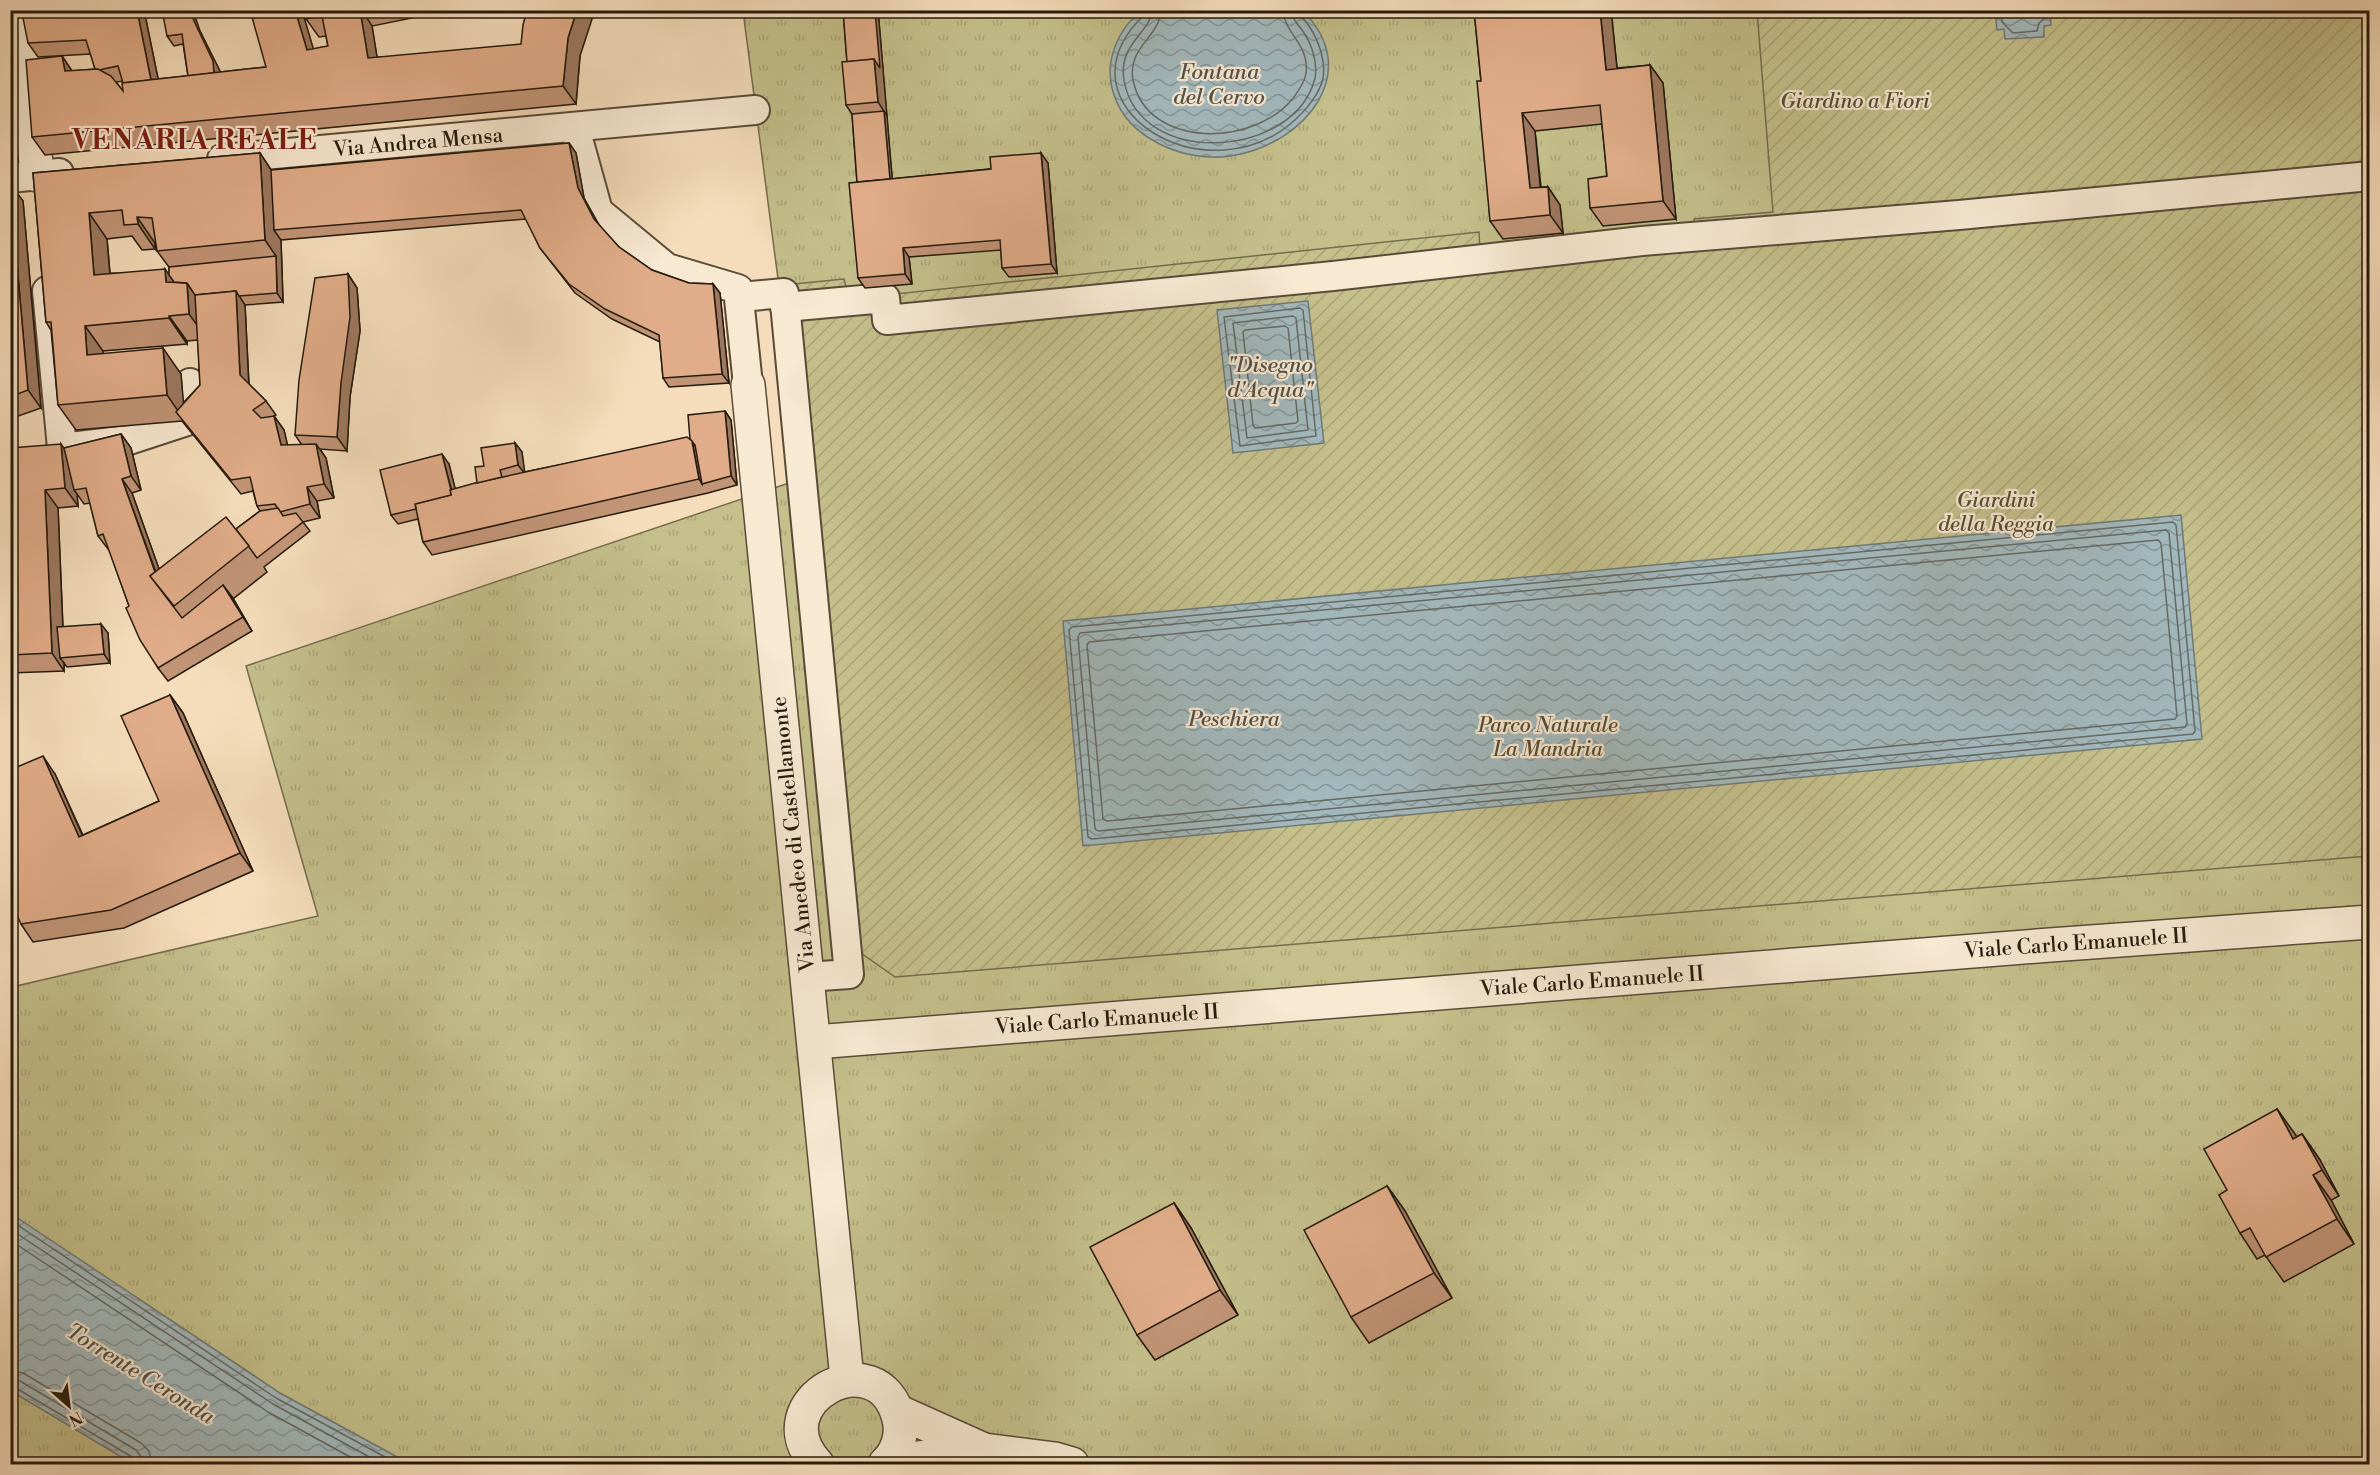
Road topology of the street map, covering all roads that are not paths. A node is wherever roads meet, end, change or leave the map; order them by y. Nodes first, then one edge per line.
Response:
1 (22, 10) edge
2 (755, 110) dead end
3 (575, 128) junction
4 (192, 162) edge
5 (85, 171) edge
6 (2370, 176) edge
7 (29, 184) edge
8 (45, 270) edge
9 (739, 293) junction
10 (785, 307) junction
11 (189, 383) dead end
12 (748, 385) joint
13 (2370, 922) edge
14 (807, 977) junction
15 (814, 1042) junction
16 (847, 1379) junction
17 (897, 1411) junction
18 (984, 1450) junction
19 (886, 1463) edge
20 (817, 1464) edge
21 (1072, 1464) edge

1 - 7 street
2 - 3 street, Via Andrea Mensa
3 - 4 street, Via Andrea Mensa
3 - 9 street
5 - 7 street
6 - 10 street
8 - 11 street
9 - 10 street
9 - 12 street, Via Amedeo di Castellamonte
10 - 14 street
12 - 14 street, Via Amedeo di Castellamonte
13 - 15 street, Viale Carlo Emanuele II
14 - 15 street, Via Amedeo di Castellamonte
15 - 16 street, Via Amedeo di Castellamonte
16 - 17 street
16 - 20 street
17 - 18 street
17 - 19 street
18 - 19 street
18 - 21 street

